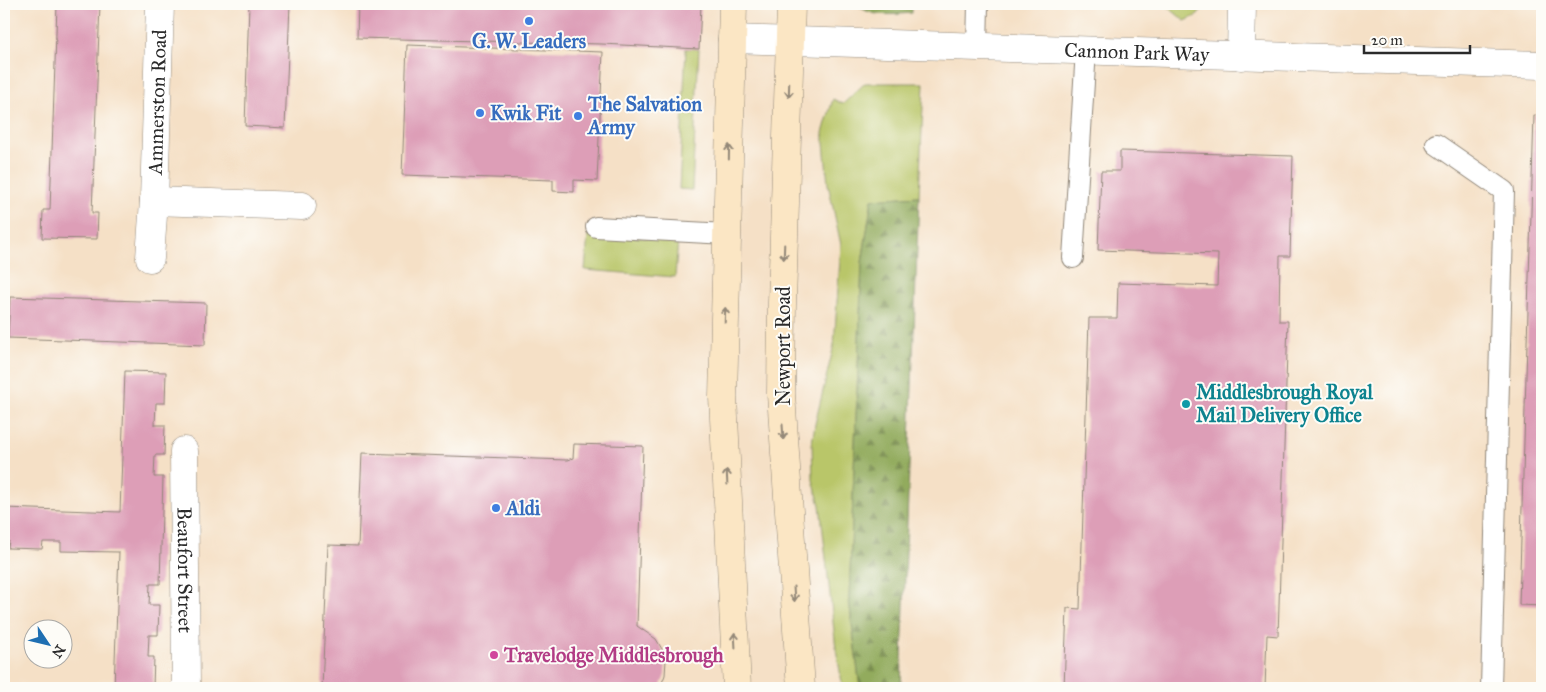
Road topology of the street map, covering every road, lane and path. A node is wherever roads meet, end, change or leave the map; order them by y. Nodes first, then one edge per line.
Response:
1 (160, 4) edge
2 (734, 4) edge
3 (791, 4) edge
4 (978, 4) edge
5 (1242, 4) edge
6 (732, 39) junction
7 (790, 41) junction
8 (977, 47) junction
9 (1086, 50) junction
10 (1241, 56) junction
11 (1542, 65) edge
12 (1436, 144) dead end
13 (154, 201) junction
14 (302, 206) dead end
15 (596, 227) dead end
16 (727, 234) junction
17 (150, 258) dead end
18 (1073, 258) dead end
19 (184, 451) dead end
20 (186, 688) edge
21 (737, 688) edge
22 (800, 688) edge
23 (1490, 688) edge

1 - 13 street, Ammerston Road
2 - 6 main road
3 - 7 main road, Newport Road
4 - 8 lane
5 - 10 street
6 - 7 street, Cannon Park Way
16 -> 6 main road
7 - 8 street, Cannon Park Way
7 -> 22 main road, Newport Road
8 - 9 street, Cannon Park Way
9 - 10 street, Cannon Park Way
9 - 18 lane
10 - 11 street, Cannon Park Way
12 - 23 lane
13 - 14 street, Ammerston Road
13 - 17 street, Ammerston Road
15 - 16 lane
21 -> 16 main road
19 - 20 street, Beaufort Street

